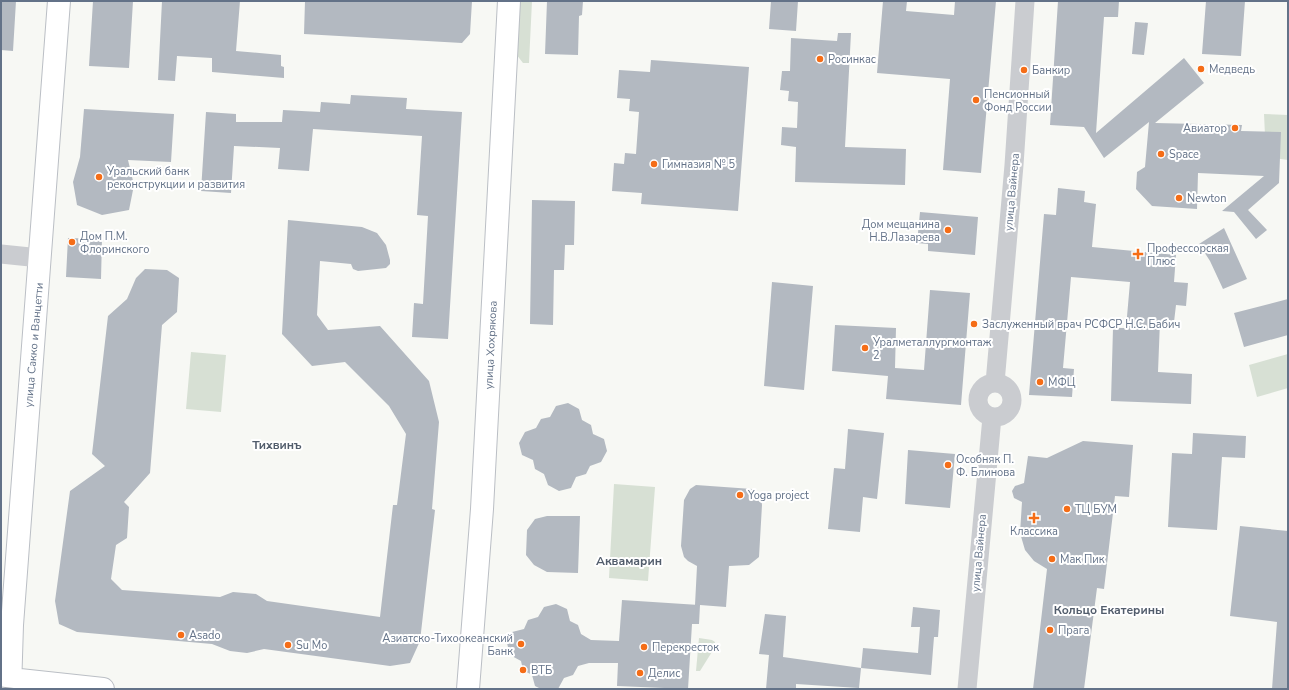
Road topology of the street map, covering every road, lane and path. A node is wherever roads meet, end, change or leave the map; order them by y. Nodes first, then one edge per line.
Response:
1 (59, 1) edge
2 (509, 1) edge
3 (1025, 1) edge
4 (1, 254) edge
5 (40, 258) junction
6 (7, 682) edge
7 (104, 689) edge
8 (468, 689) edge
9 (967, 689) edge

1 - 5 street, улица Сакко и Ванцетти
2 - 8 street, улица Хохрякова
3 - 9 street, улица Вайнера
4 - 5 street
5 - 6 street, улица Сакко и Ванцетти
6 - 7 street

